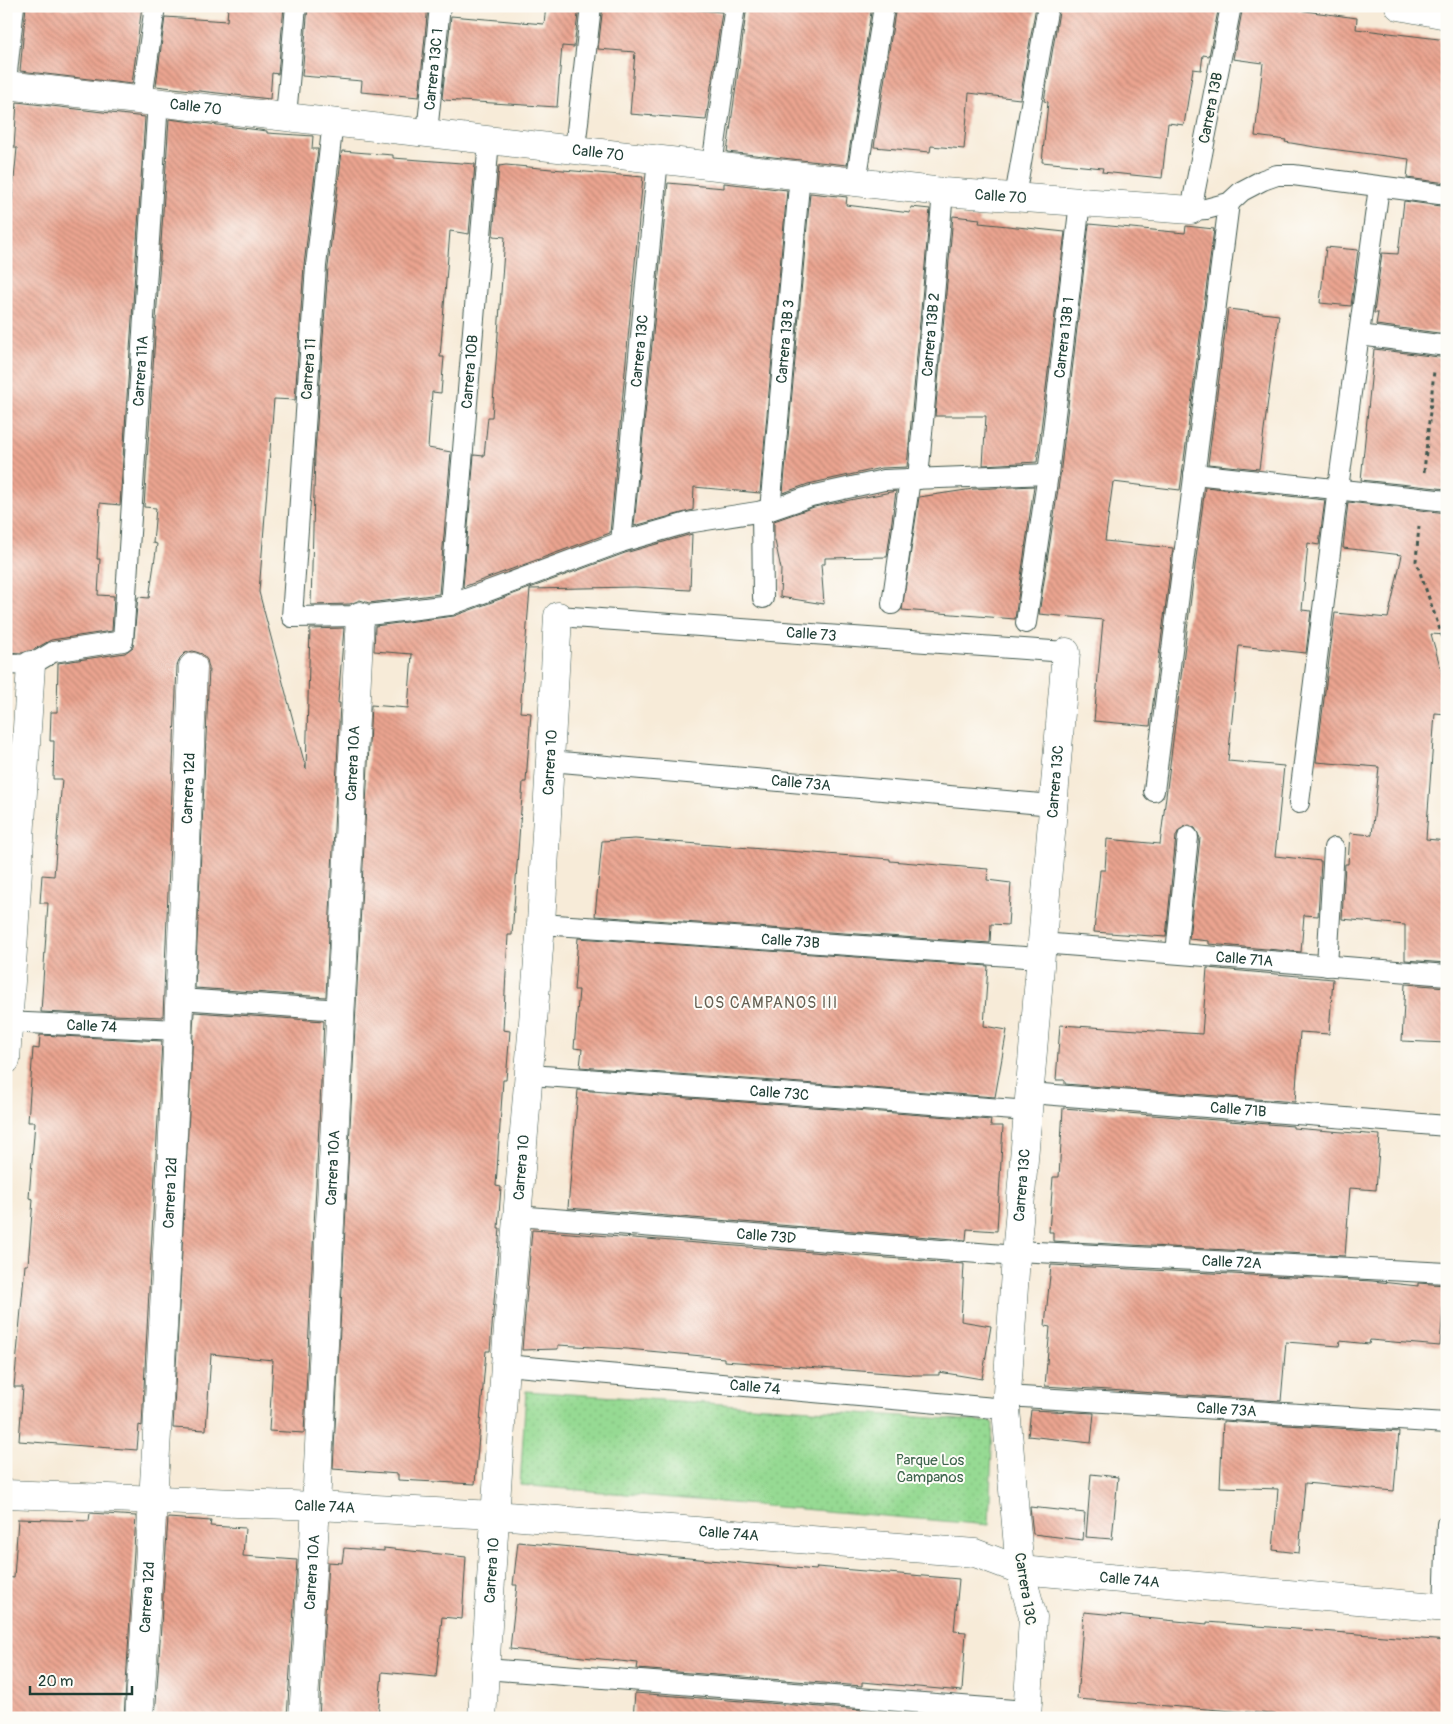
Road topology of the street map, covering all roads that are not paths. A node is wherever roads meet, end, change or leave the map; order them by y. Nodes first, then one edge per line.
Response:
1 (14, 6) edge
2 (155, 6) edge
3 (296, 6) edge
4 (440, 6) edge
5 (591, 6) edge
6 (734, 6) edge
7 (884, 6) edge
8 (1048, 6) edge
9 (1231, 6) edge
10 (1399, 6) edge
11 (1447, 15) edge
12 (6, 84) edge
13 (150, 100) junction
14 (286, 116) junction
15 (333, 122) junction
16 (427, 133) junction
17 (489, 140) junction
18 (575, 150) junction
19 (658, 159) junction
20 (712, 165) junction
21 (800, 174) junction
22 (856, 182) junction
23 (1379, 186) junction
24 (944, 192) junction
25 (1447, 195) edge
26 (1015, 197) junction
27 (1080, 202) junction
28 (1229, 203) junction
29 (1191, 210) junction
30 (1359, 335) junction
31 (1447, 346) edge
32 (1048, 474) junction
33 (1194, 474) junction
34 (914, 479) junction
35 (1338, 488) junction
36 (1447, 501) edge
37 (766, 511) junction
38 (620, 542) junction
39 (763, 598) dead end
40 (892, 604) dead end
41 (450, 605) junction
42 (360, 616) junction
43 (558, 616) joint
44 (1026, 623) dead end
45 (1066, 652) joint
46 (19, 664) edge
47 (193, 667) dead end
48 (550, 761) junction
49 (1154, 791) dead end
50 (1299, 803) dead end
51 (1053, 805) junction
52 (1188, 837) dead end
53 (1334, 848) dead end
54 (541, 924) junction
55 (1041, 950) junction
56 (1176, 953) junction
57 (1327, 966) junction
58 (1447, 975) edge
59 (180, 999) junction
60 (341, 1010) junction
61 (7, 1022) edge
62 (178, 1030) junction
63 (6, 1060) edge
64 (530, 1075) junction
65 (1030, 1102) junction
66 (1447, 1126) edge
67 (517, 1216) junction
68 (1017, 1253) junction
69 (1447, 1273) edge
70 (505, 1364) junction
71 (1007, 1403) junction
72 (1447, 1424) edge
73 (6, 1494) edge
74 (154, 1500) junction
75 (316, 1506) junction
76 (495, 1516) junction
77 (1447, 1524) edge
78 (1020, 1570) junction
79 (1445, 1608) edge
80 (485, 1669) junction
81 (1028, 1714) edge
82 (139, 1718) edge
83 (303, 1718) edge
84 (482, 1718) edge

1 - 12 lane
2 - 13 lane, Carrera 11A
3 - 14 lane
4 - 16 lane, Carrera 13C 1
5 - 18 lane
6 - 20 lane
7 - 22 lane
8 - 26 lane
9 - 29 lane, Carrera 13B
10 - 11 street
12 - 13 street, Calle 70
13 - 14 street, Calle 70
13 - 46 lane, Carrera 11A
14 - 15 street, Calle 70
15 - 16 street, Calle 70
15 - 42 lane, Carrera 11
16 - 17 street, Calle 70
17 - 18 street, Calle 70
17 - 41 lane, Carrera 10B
18 - 19 street, Calle 70
19 - 20 street, Calle 70
19 - 38 lane, Carrera 13C
20 - 21 street, Calle 70
21 - 22 street, Calle 70
21 - 37 lane, Carrera 13B 3
22 - 24 street, Calle 70
23 - 25 lane
23 - 28 lane
23 - 30 lane
24 - 26 street, Calle 70
24 - 34 lane, Carrera 13B 2
26 - 27 street, Calle 70
27 - 29 street, Calle 70
27 - 32 lane, Carrera 13B 1
28 - 29 lane
28 - 33 lane
30 - 31 lane
30 - 35 lane
32 - 34 lane
32 - 44 lane, Carrera 13B 1
33 - 35 lane
33 - 49 lane
34 - 37 lane
34 - 40 lane, Carrera 13B 2
35 - 36 lane
35 - 50 lane
37 - 38 lane
37 - 39 lane, Carrera 13B 3
38 - 41 lane
41 - 42 lane
42 - 60 street, Carrera 10A
43 - 45 lane, Calle 73
43 - 48 street, Carrera 10
45 - 51 street, Carrera 13C
46 - 61 street
47 - 59 street, Carrera 12d
48 - 51 lane, Calle 73A
48 - 54 street, Carrera 10
51 - 55 street, Carrera 13C
52 - 56 lane
53 - 57 lane
54 - 55 lane, Calle 73B
54 - 64 street, Carrera 10
55 - 56 lane, Calle 71A
55 - 65 street, Carrera 13C
56 - 57 lane, Calle 71A
57 - 58 lane, Calle 71A
59 - 60 lane
59 - 62 street, Carrera 12d
60 - 75 street, Carrera 10A
61 - 62 lane, Calle 74
61 - 63 street
62 - 74 street, Carrera 12d
64 - 65 lane, Calle 73C
64 - 67 street, Carrera 10
65 - 66 lane, Calle 71B
65 - 68 street, Carrera 13C
67 - 68 lane, Calle 73D
67 - 70 street, Carrera 10
68 - 69 lane, Calle 72A
68 - 71 street, Carrera 13C
70 - 71 lane, Calle 74
70 - 76 street, Carrera 10
71 - 72 lane, Calle 73A
71 - 78 street, Carrera 13C
73 - 74 street, Calle 74A
74 - 75 street, Calle 74A
74 - 82 street, Carrera 12d
75 - 76 street, Calle 74A
75 - 83 street, Carrera 10A
76 - 78 street, Calle 74A
76 - 80 street, Carrera 10
77 - 79 lane
78 - 79 street, Calle 74A
78 - 81 street, Carrera 13C
80 - 81 lane
80 - 84 street, Carrera 10

